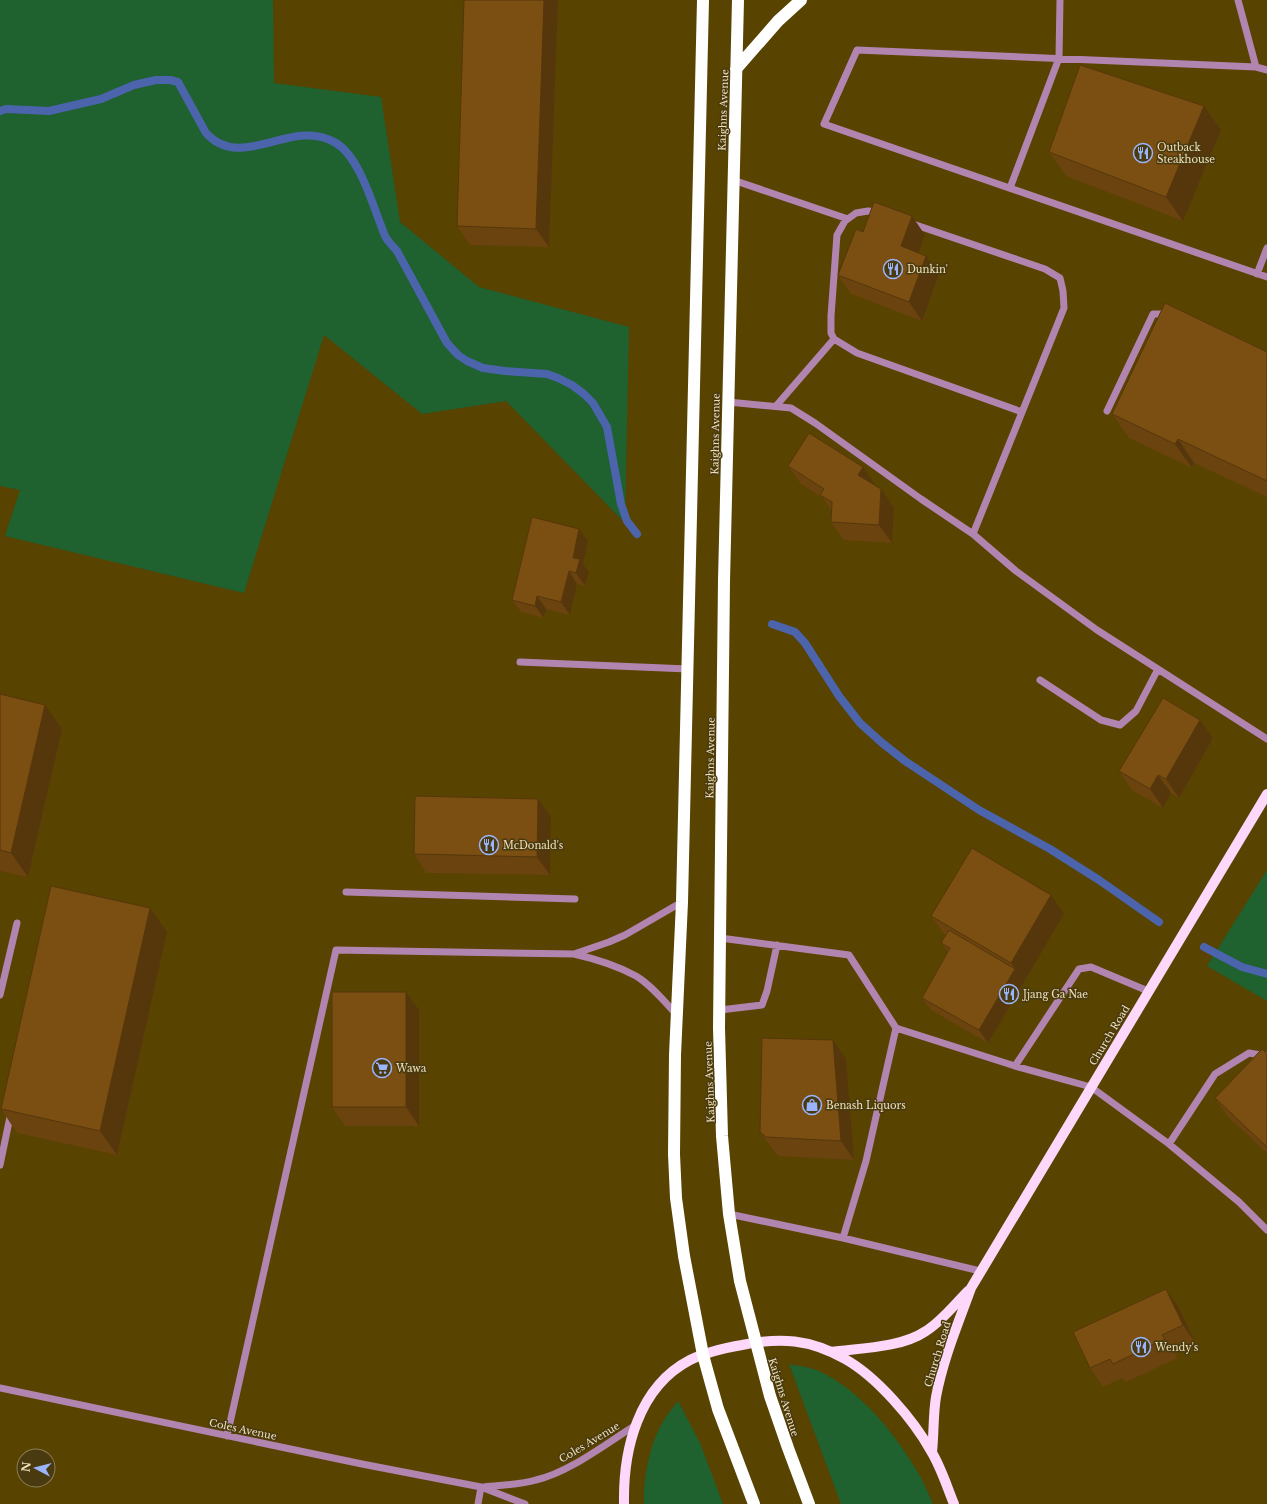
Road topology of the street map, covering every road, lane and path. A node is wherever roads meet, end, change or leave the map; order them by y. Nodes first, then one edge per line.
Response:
1 (703, 0) edge
2 (738, 0) edge
3 (801, 0) edge
4 (1060, 0) edge
5 (1238, 0) edge
6 (1059, 58) junction
7 (1256, 67) junction
8 (736, 69) junction
9 (1267, 70) edge
10 (733, 180) junction
11 (1010, 188) junction
12 (888, 215) edge
13 (848, 219) junction
14 (903, 220) edge
15 (1267, 248) edge
16 (1257, 274) junction
17 (1267, 277) edge
18 (1175, 314) edge
19 (834, 339) junction
20 (728, 402) junction
21 (776, 406) junction
22 (1107, 411) dead end
23 (1022, 412) junction
24 (973, 534) junction
25 (520, 662) dead end
26 (688, 669) junction
27 (1158, 669) junction
28 (1040, 680) dead end
29 (1267, 739) edge
30 (1266, 799) edge
31 (346, 892) dead end
32 (575, 899) dead end
33 (682, 902) junction
34 (17, 923) dead end
35 (720, 938) junction
36 (777, 945) junction
37 (574, 954) junction
38 (1148, 992) junction
39 (0, 995) edge
40 (720, 1010) junction
41 (677, 1015) junction
42 (896, 1028) junction
43 (1267, 1056) edge
44 (1015, 1066) junction
45 (1091, 1087) junction
46 (13, 1104) edge
47 (1169, 1144) junction
48 (0, 1165) edge
49 (729, 1214) junction
50 (1267, 1230) edge
51 (843, 1238) junction
52 (980, 1272) junction
53 (971, 1288) junction
54 (756, 1342) junction
55 (831, 1352) junction
56 (703, 1354) junction
57 (0, 1388) edge
58 (636, 1425) junction
59 (227, 1436) junction
60 (932, 1452) junction
61 (481, 1487) junction
62 (478, 1504) edge
63 (526, 1504) edge
64 (624, 1504) edge
65 (754, 1504) edge
66 (809, 1504) edge
67 (954, 1504) edge

1 - 26 highway
2 - 8 highway, Kaighns Avenue
3 - 8 highway
4 - 6 street
5 - 7 street
6 - 7 street
6 - 11 street
6 - 11 street
7 - 9 street
8 - 10 highway, Kaighns Avenue
10 - 13 street
10 - 20 highway, Kaighns Avenue
11 - 16 street
12 - 13 street
13 - 19 street
14 - 23 street
15 - 16 street
16 - 17 street
18 - 22 street
19 - 21 street
19 - 23 street
20 - 21 street
20 - 35 highway, Kaighns Avenue
21 - 24 street
23 - 24 street
24 - 27 street
25 - 26 street
26 - 33 highway
27 - 28 street
27 - 29 street
30 - 38 main road, Church Road
31 - 32 street
33 - 37 street
33 - 41 highway
34 - 39 street
35 - 36 street
35 - 40 highway, Kaighns Avenue
36 - 40 street
36 - 42 street
37 - 41 street
37 - 59 street
38 - 44 street
38 - 45 main road, Church Road
40 - 49 highway, Kaighns Avenue
41 - 56 highway
42 - 44 street
42 - 51 street
43 - 47 street
44 - 45 street
45 - 47 street
45 - 52 main road, Church Road
46 - 48 street
47 - 50 street
49 - 51 street
49 - 54 highway, Kaighns Avenue
51 - 52 street
52 - 53 main road, Church Road
53 - 55 main road, Church Road
53 - 60 main road, Church Road
54 - 55 main road, Church Road
54 - 56 main road, Church Road
54 - 66 highway, Kaighns Avenue
55 - 60 main road, Church Road
56 - 58 main road, Church Road
56 - 65 highway
57 - 59 street, Coles Avenue
58 - 61 street, Coles Avenue
58 - 64 main road, Church Road
59 - 61 street, Coles Avenue
60 - 67 main road, Church Road
61 - 62 street
61 - 63 street, Coles Avenue

